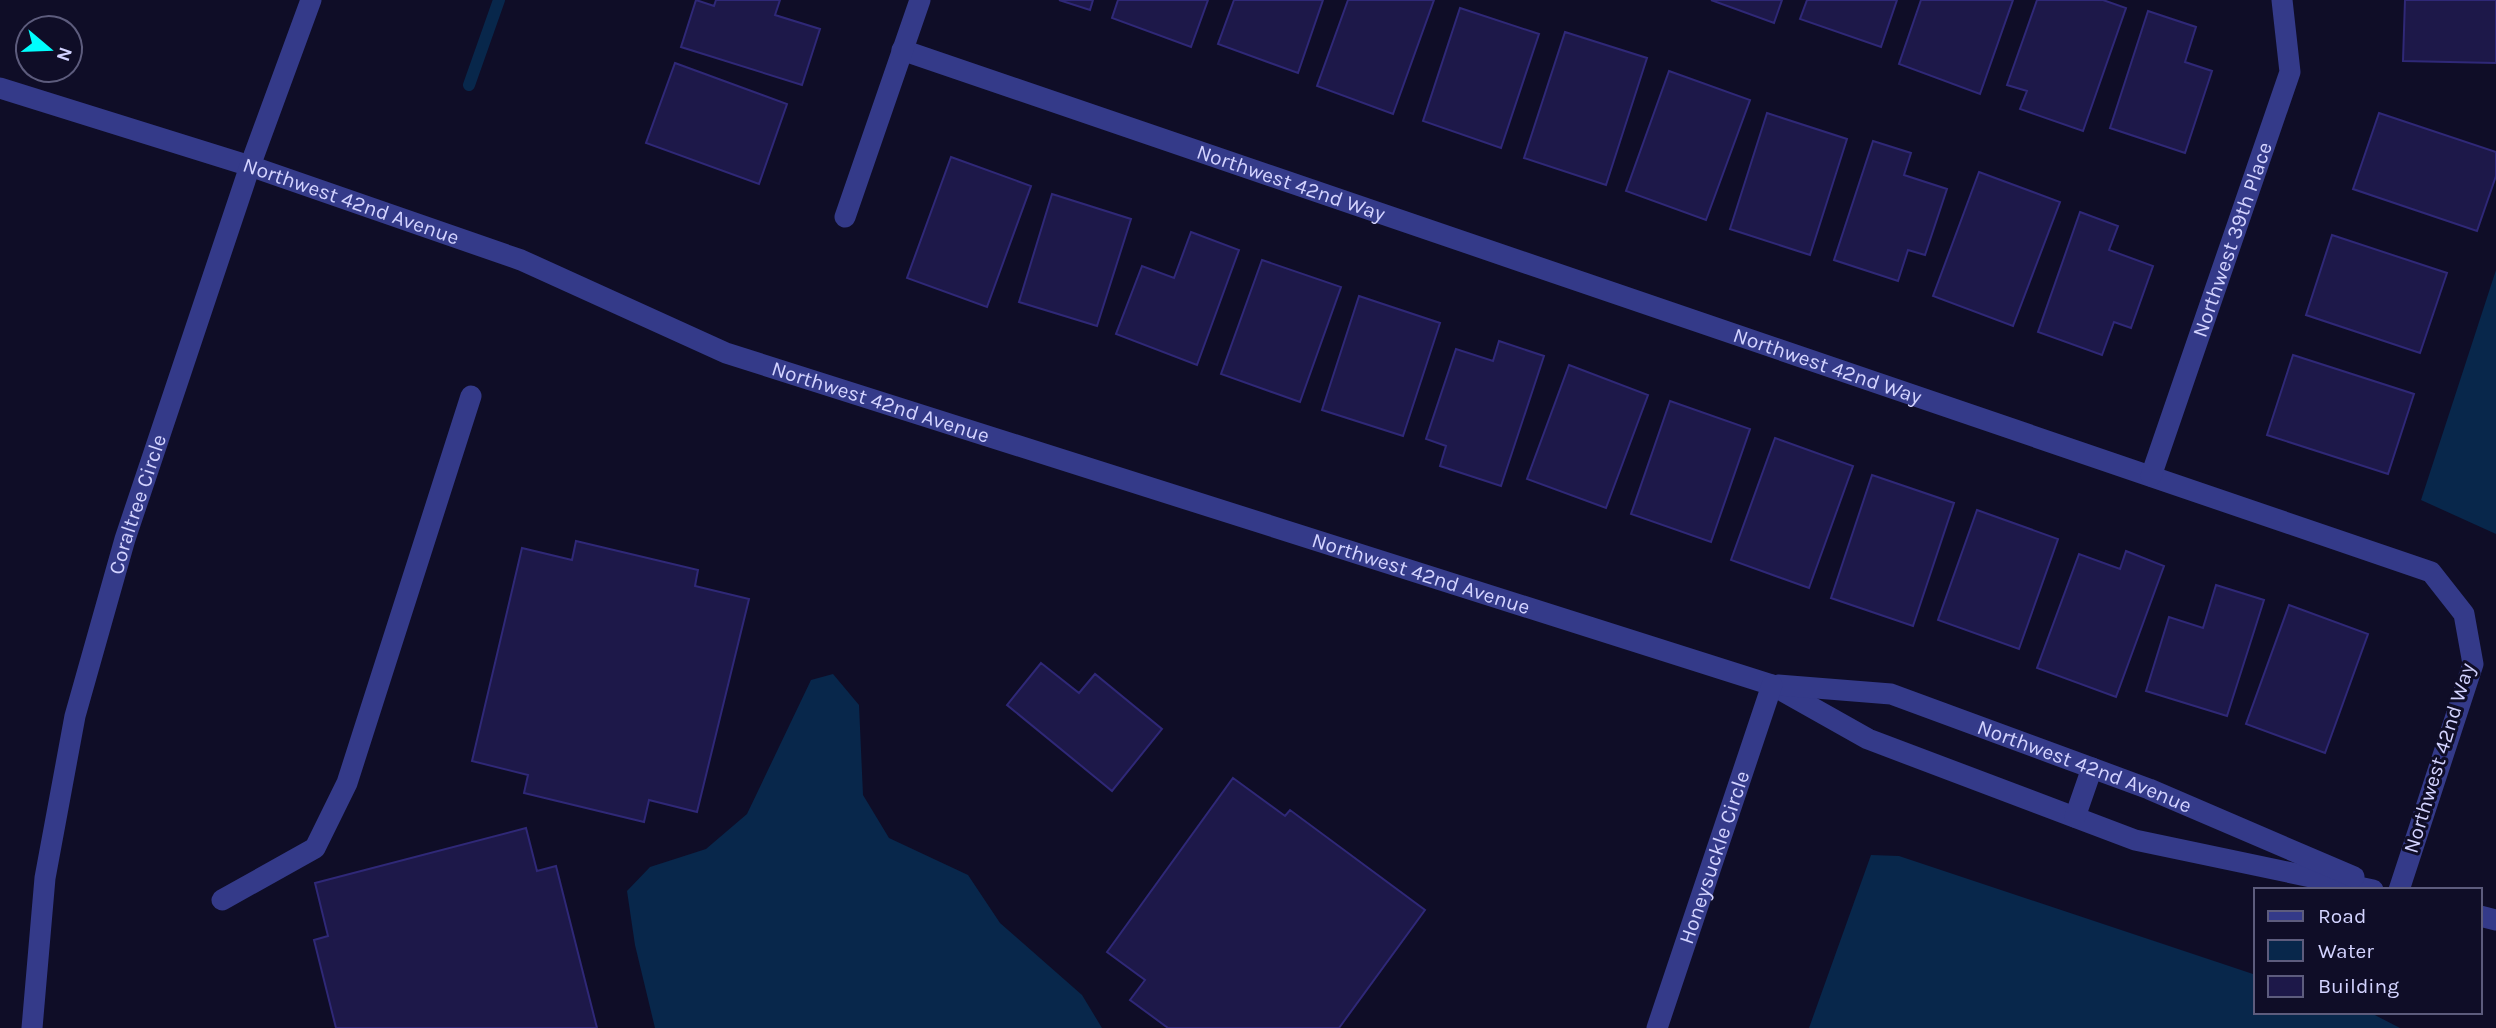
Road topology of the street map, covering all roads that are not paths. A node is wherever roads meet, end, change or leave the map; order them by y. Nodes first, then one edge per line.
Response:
1 (311, 0) edge
2 (920, 0) edge
3 (2282, 0) edge
4 (902, 50) junction
5 (0, 88) edge
6 (250, 166) junction
7 (845, 217) dead end
8 (471, 396) dead end
9 (2151, 476) junction
10 (1772, 685) junction
11 (2092, 768) junction
12 (2075, 817) junction
13 (2363, 888) edge
14 (2380, 888) edge
15 (2400, 888) edge
16 (222, 900) dead end
17 (32, 1028) edge
18 (1657, 1028) edge

1 - 6 street, Coraltree Circle
2 - 4 street
3 - 9 street, Northwest 39th Place
4 - 7 street
4 - 9 street, Northwest 42nd Way
5 - 6 street, Northwest 42nd Avenue
6 - 10 street, Northwest 42nd Avenue
6 - 17 street, Coraltree Circle
8 - 16 street
9 - 15 street, Northwest 42nd Way
10 - 11 street, Northwest 42nd Avenue
10 - 12 street, Northwest 42nd Avenue
10 - 18 street, Honeysuckle Circle
11 - 12 street
11 - 14 street, Northwest 42nd Avenue
12 - 13 street, Northwest 42nd Avenue

